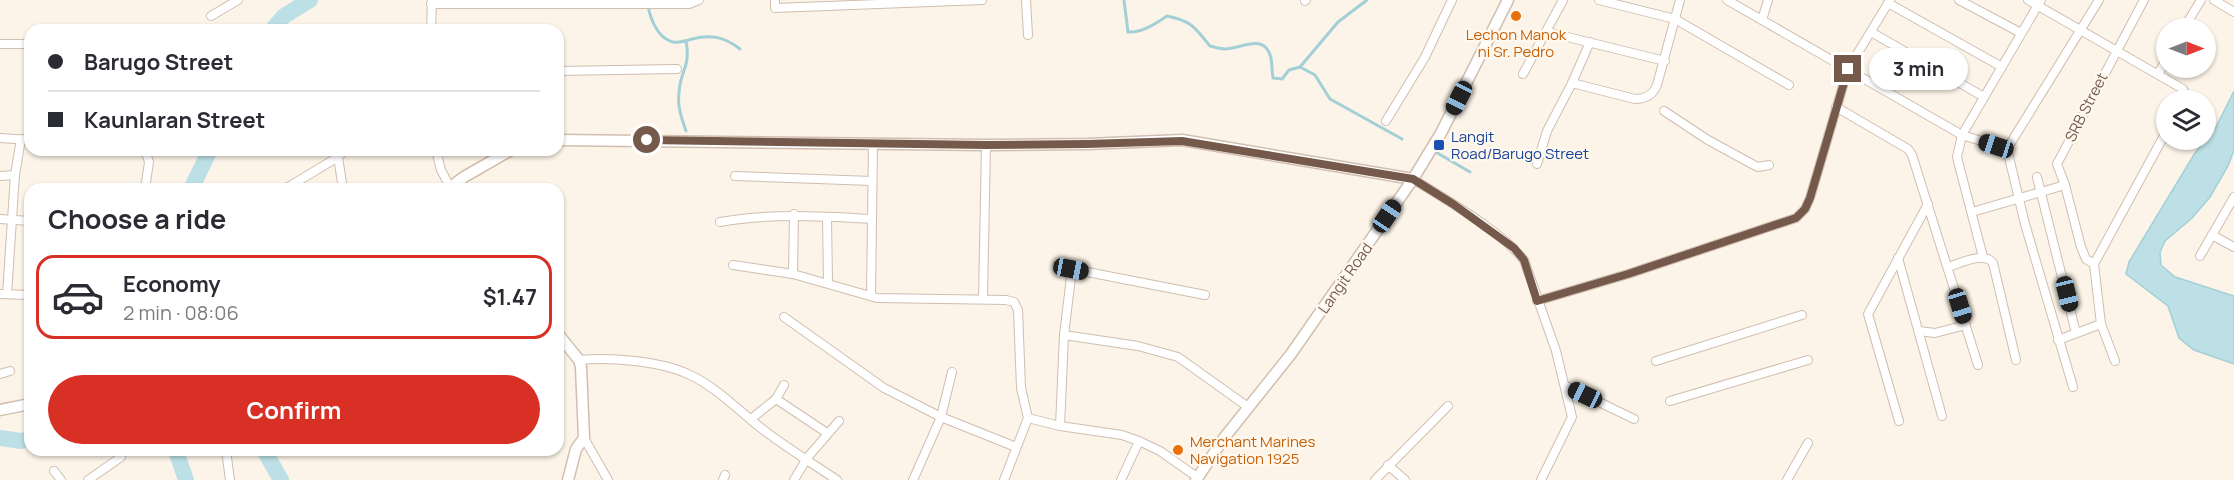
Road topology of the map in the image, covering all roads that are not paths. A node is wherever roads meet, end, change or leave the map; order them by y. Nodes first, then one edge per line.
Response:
1 (238, 0) edge
2 (699, 0) edge
3 (775, 0) edge
4 (982, 0) edge
5 (1026, 0) edge
6 (1452, 0) edge
7 (1508, 0) edge
8 (1563, 0) edge
9 (1599, 0) edge
10 (1680, 0) edge
11 (1727, 0) edge
12 (1768, 0) edge
13 (1959, 0) edge
14 (2028, 0) edge
15 (2099, 0) edge
16 (2144, 0) edge
17 (2201, 0) edge
18 (2214, 0) edge
19 (432, 2) edge
20 (1889, 2) edge
21 (2039, 3) edge
22 (2234, 12) edge
23 (211, 16) dead end
24 (2190, 18) edge
25 (1676, 19) junction
26 (1762, 20) junction
27 (431, 24) edge
28 (2081, 30) junction
29 (1546, 32) junction
30 (1871, 32) junction
31 (2021, 33) junction
32 (1028, 35) dead end
33 (1590, 42) junction
34 (24, 44) edge
35 (0, 45) edge
36 (2116, 50) junction
37 (1665, 61) junction
38 (2002, 67) junction
39 (677, 69) dead end
40 (1848, 69) junction
41 (564, 71) edge
42 (2156, 73) edge
43 (1523, 74) dead end
44 (2165, 78) edge
45 (1572, 83) junction
46 (1789, 85) dead end
47 (2184, 90) edge
48 (1984, 97) junction
49 (1836, 107) junction
50 (1665, 111) dead end
51 (1386, 121) dead end
52 (1962, 135) junction
53 (0, 138) edge
54 (21, 139) junction
55 (24, 139) edge
56 (564, 140) edge
57 (873, 144) junction
58 (986, 145) junction
59 (2007, 149) junction
60 (2156, 150) edge
61 (147, 156) edge
62 (438, 156) edge
63 (501, 156) edge
64 (338, 157) joint
65 (1537, 164) dead end
66 (1769, 165) dead end
67 (15, 175) junction
68 (0, 176) edge
69 (735, 176) dead end
70 (2037, 177) dead end
71 (1413, 179) junction
72 (872, 181) junction
73 (146, 183) edge
74 (295, 183) edge
75 (342, 183) edge
76 (448, 183) edge
77 (458, 183) edge
78 (2065, 186) junction
79 (2042, 193) junction
80 (2234, 197) edge
81 (2019, 200) junction
82 (1928, 204) junction
83 (2232, 207) edge
84 (1972, 212) junction
85 (794, 214) junction
86 (828, 217) junction
87 (0, 219) edge
88 (872, 219) junction
89 (13, 220) junction
90 (24, 221) edge
91 (720, 222) dead end
92 (2212, 235) junction
93 (2234, 247) edge
94 (2200, 256) dead end
95 (1983, 257) junction
96 (1898, 258) junction
97 (2094, 264) junction
98 (733, 265) dead end
99 (1948, 267) junction
100 (793, 274) junction
101 (828, 282) junction
102 (3, 294) edge
103 (24, 295) edge
104 (1205, 295) dead end
105 (871, 296) junction
106 (983, 299) junction
107 (1537, 301) junction
108 (1802, 315) dead end
109 (784, 317) dead end
110 (2101, 324) junction
111 (1966, 325) junction
112 (1919, 331) junction
113 (2076, 333) junction
114 (1064, 335) junction
115 (2058, 340) junction
116 (564, 341) edge
117 (579, 360) junction
118 (1808, 360) dead end
119 (2016, 360) dead end
120 (1656, 361) dead end
121 (2115, 361) dead end
122 (1978, 365) dead end
123 (10, 371) dead end
124 (952, 372) dead end
125 (0, 374) edge
126 (784, 385) dead end
127 (1566, 386) junction
128 (2073, 387) dead end
129 (776, 399) junction
130 (1670, 401) dead end
131 (24, 405) edge
132 (1448, 406) dead end
133 (1248, 407) junction
134 (0, 410) edge
135 (1942, 416) dead end
136 (941, 417) junction
137 (1028, 418) junction
138 (751, 419) junction
139 (1634, 419) dead end
140 (839, 421) dead end
141 (1899, 421) dead end
142 (1060, 426) junction
143 (827, 433) junction
144 (585, 438) junction
145 (1139, 441) junction
146 (1808, 443) dead end
147 (1016, 447) junction
148 (227, 456) edge
149 (121, 457) dead end
150 (807, 458) junction
151 (1388, 465) junction
152 (54, 471) dead end
153 (605, 478) edge
154 (1197, 478) edge
155 (61, 480) edge
156 (88, 480) edge
157 (230, 480) edge
158 (568, 480) edge
159 (794, 480) edge
160 (837, 480) edge
161 (914, 480) edge
162 (1004, 480) edge
163 (1121, 480) edge
164 (1375, 480) edge
165 (1405, 480) edge
166 (1540, 480) edge
167 (1787, 480) edge

1 - 23 street
2 - 19 street
3 - 4 street
5 - 32 street
6 - 51 street
7 - 71 main road, Langit Road
8 - 29 street
9 - 25 street
10 - 25 street
11 - 26 street
12 - 26 street
13 - 31 street
14 - 21 street
15 - 28 street
16 - 36 street, SRB Street
17 - 24 street
18 - 22 street
19 - 27 street
20 - 30 street
20 - 38 street
21 - 28 street
21 - 31 street
25 - 37 street
25 - 46 street
26 - 40 street
28 - 36 street
28 - 59 street
29 - 33 street
29 - 43 street
30 - 40 street
30 - 48 street
31 - 38 street
33 - 37 street
33 - 45 street
34 - 35 street
36 - 42 street
36 - 78 street, SRB Street
37 - 45 street
38 - 48 street
39 - 41 street
40 - 49 street
40 - 52 street
44 - 47 street
45 - 65 street
48 - 52 street
49 - 82 street
49 - 107 street
50 - 66 street
52 - 59 street
52 - 84 street
53 - 54 street
54 - 55 street
54 - 67 street
56 - 57 main road
57 - 58 main road
57 - 72 street
58 - 71 main road
58 - 106 street
59 - 81 street
60 - 97 street
61 - 73 street
62 - 76 street
63 - 77 main road
64 - 74 street
64 - 75 street
67 - 68 street
67 - 89 street
69 - 72 street
70 - 79 street
71 - 107 street
71 - 133 main road, Langit Road
72 - 88 street
78 - 79 street
78 - 97 street
79 - 81 street
79 - 113 street
80 - 83 street
81 - 84 street
81 - 115 street
82 - 96 street
82 - 99 street
83 - 92 street
84 - 95 street
85 - 86 street
85 - 91 street
85 - 100 street
86 - 88 street
86 - 101 street
87 - 89 street
88 - 105 street
89 - 90 street
89 - 102 street
92 - 93 street
92 - 94 street
95 - 99 street
95 - 119 street
96 - 112 street
96 - 141 street
97 - 110 street
98 - 100 street
99 - 111 street
100 - 101 street
101 - 105 street
102 - 103 street
104 - 114 street
105 - 106 street
106 - 137 street
107 - 127 street
108 - 120 street
109 - 136 street
110 - 113 street
110 - 121 street
111 - 112 street
111 - 122 street
112 - 135 street
113 - 115 street
114 - 133 street
114 - 142 street
115 - 128 street
116 - 117 main road
117 - 138 street
117 - 144 main road
118 - 130 street
123 - 125 street
124 - 136 street
126 - 129 street
127 - 139 street
127 - 166 street
129 - 138 street
129 - 143 street
131 - 134 main road
132 - 151 street
133 - 154 main road, Langit Road
136 - 147 street
136 - 161 street
137 - 142 street
137 - 147 street
138 - 150 street
140 - 143 street
142 - 145 street
143 - 150 street
144 - 153 street
144 - 158 main road
145 - 154 street
145 - 163 street
146 - 167 street
147 - 162 street
148 - 157 street
149 - 156 street
150 - 159 street
150 - 160 street
151 - 164 street
151 - 165 street
152 - 155 street

